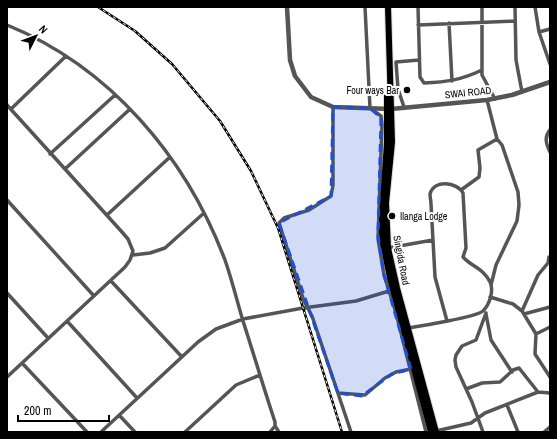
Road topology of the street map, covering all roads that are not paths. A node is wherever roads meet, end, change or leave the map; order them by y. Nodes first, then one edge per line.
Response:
1 (287, 7) edge
2 (365, 7) edge
3 (388, 7) edge
4 (418, 7) edge
5 (482, 7) edge
6 (515, 7) edge
7 (534, 7) edge
8 (515, 21) junction
9 (449, 24) junction
10 (482, 24) junction
11 (7, 25) edge
12 (418, 25) junction
13 (550, 29) edge
14 (539, 32) junction
15 (550, 53) edge
16 (66, 56) junction
17 (548, 57) junction
18 (419, 60) junction
19 (550, 64) edge
20 (482, 70) junction
21 (452, 81) junction
22 (550, 82) edge
23 (522, 92) junction
24 (115, 95) junction
25 (495, 99) junction
26 (486, 100) junction
27 (7, 105) edge
28 (333, 107) junction
29 (404, 107) junction
30 (370, 108) junction
31 (10, 109) junction
32 (130, 109) junction
33 (388, 109) junction
34 (550, 130) edge
35 (497, 139) junction
36 (550, 152) edge
37 (50, 154) junction
38 (170, 157) junction
39 (65, 169) junction
40 (461, 190) junction
41 (7, 200) edge
42 (204, 213) junction
43 (107, 215) junction
44 (433, 240) junction
45 (388, 248) junction
46 (132, 255) junction
47 (549, 257) edge
48 (111, 281) junction
49 (491, 286) junction
50 (389, 291) junction
51 (7, 293) edge
52 (94, 296) junction
53 (490, 297) junction
54 (307, 307) junction
55 (550, 307) edge
56 (485, 308) junction
57 (523, 312) junction
58 (486, 313) junction
59 (243, 320) junction
60 (67, 321) junction
61 (447, 321) junction
62 (550, 327) edge
63 (408, 328) junction
64 (536, 334) junction
65 (48, 338) junction
66 (182, 357) junction
67 (22, 363) junction
68 (411, 369) junction
69 (512, 372) junction
70 (260, 375) junction
71 (7, 377) edge
72 (550, 377) edge
73 (466, 389) junction
74 (538, 392) junction
75 (338, 393) junction
76 (550, 393) edge
77 (137, 398) junction
78 (507, 405) junction
79 (119, 415) junction
80 (478, 418) junction
81 (550, 427) edge
82 (277, 430) edge
83 (86, 432) edge
84 (101, 432) edge
85 (135, 432) edge
86 (185, 432) edge
87 (270, 432) edge
88 (351, 432) edge
89 (426, 432) edge
90 (434, 432) edge
91 (483, 432) edge
92 (518, 432) edge
93 (544, 432) edge

1 - 28 street
2 - 30 street
3 - 33 highway, Singida Road
4 - 12 street
5 - 10 street
6 - 8 street
7 - 14 street
8 - 10 street
8 - 23 street
9 - 10 street
9 - 12 street
9 - 21 street
10 - 20 street
11 - 16 street
12 - 18 street
13 - 14 street
14 - 17 street
15 - 17 street
16 - 24 street
16 - 31 street
17 - 19 street
18 - 21 street
18 - 29 street
20 - 21 street
20 - 25 street
22 - 23 street, SWAI ROAD
23 - 25 street, SWAI ROAD
24 - 32 street
24 - 37 street
25 - 26 street, SWAI ROAD
26 - 29 street, SWAI ROAD
26 - 35 street
27 - 31 street
28 - 30 street, SWAI ROAD
28 - 54 street
29 - 33 street, SWAI ROAD
30 - 33 street, SWAI ROAD
30 - 50 street
31 - 37 street
32 - 38 street
32 - 39 street
33 - 45 highway, Singida Road
33 - 90 highway, Singida Road
34 - 36 street
35 - 40 street
35 - 49 street
37 - 39 street
38 - 42 street
38 - 43 street
39 - 43 street
40 - 44 street
40 - 49 street
41 - 52 street
42 - 46 street
42 - 59 street
43 - 46 street
44 - 45 street
44 - 61 street
45 - 63 highway, Singida Road
46 - 48 street
47 - 57 street
48 - 52 street
48 - 66 street
49 - 53 street
50 - 54 street
50 - 68 street
51 - 65 street
52 - 60 street
53 - 56 street
53 - 57 street
54 - 59 street
54 - 75 street
55 - 57 street
56 - 58 street
56 - 61 street
57 - 64 street
58 - 69 street
58 - 73 street
59 - 66 street
59 - 70 street
60 - 65 street
60 - 77 street
61 - 63 street
62 - 64 street
63 - 90 highway, Singida Road
64 - 72 street
65 - 67 street
66 - 77 street
67 - 71 street
67 - 83 street
68 - 75 street
68 - 89 street
69 - 73 street
69 - 74 street
70 - 82 street
70 - 86 street
73 - 80 street
74 - 76 street
74 - 78 street
75 - 88 street
77 - 79 street
78 - 80 street
78 - 92 street
79 - 84 street
79 - 85 street
80 - 90 street
80 - 91 street
81 - 93 street
82 - 87 street

